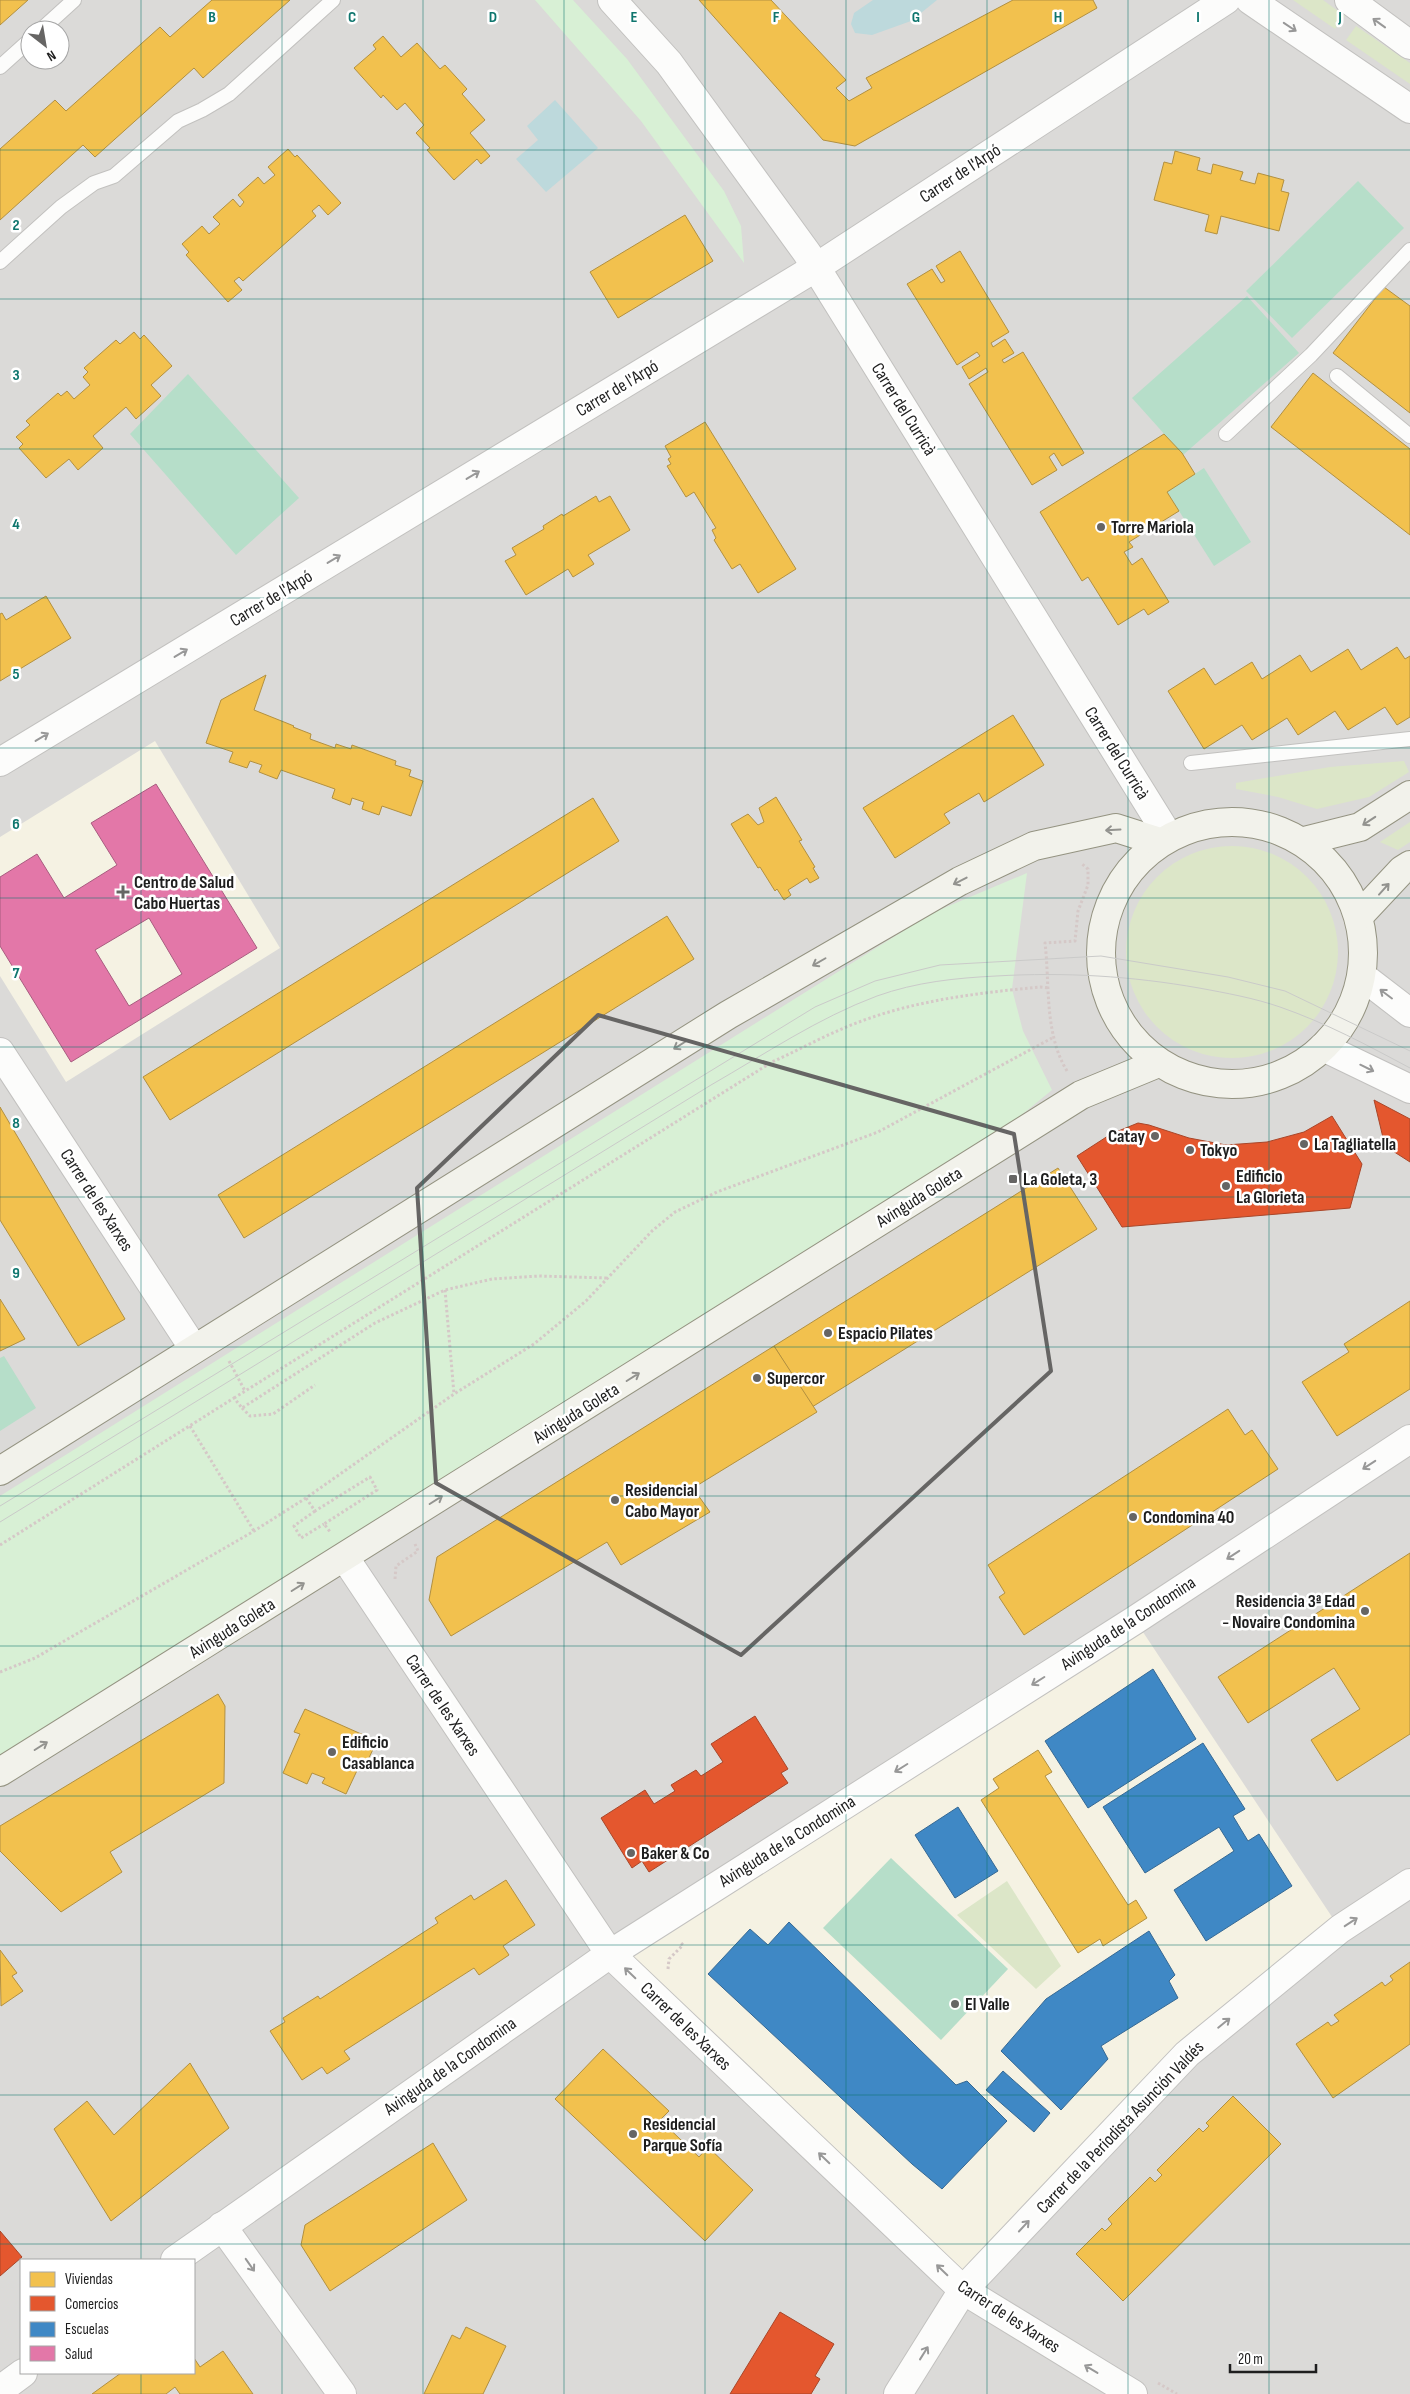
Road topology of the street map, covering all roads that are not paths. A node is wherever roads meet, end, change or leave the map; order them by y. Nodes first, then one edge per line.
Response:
1 (74, 0) edge
2 (333, 0) edge
3 (612, 0) edge
4 (1226, 0) edge
5 (1250, 0) edge
6 (1349, 0) edge
7 (52, 20) edge
8 (1410, 45) edge
9 (20, 49) edge
10 (0, 67) edge
11 (1410, 110) edge
12 (1410, 250) edge
13 (0, 262) edge
14 (815, 268) junction
15 (1337, 376) dead end
16 (1226, 434) dead end
17 (1410, 436) edge
18 (1410, 739) edge
19 (0, 762) edge
20 (1191, 763) dead end
21 (1410, 795) edge
22 (1164, 839) junction
23 (1304, 841) junction
24 (1410, 865) edge
25 (1360, 916) junction
26 (1362, 976) junction
27 (1410, 1013) edge
28 (1323, 1047) junction
29 (0, 1052) edge
30 (1156, 1064) junction
31 (1410, 1089) edge
32 (194, 1349) junction
33 (1410, 1439) edge
34 (0, 1471) edge
35 (339, 1547) junction
36 (0, 1772) edge
37 (1410, 1883) edge
38 (610, 1954) junction
39 (222, 2226) junction
40 (176, 2259) edge
41 (963, 2290) junction
42 (22, 2374) edge
43 (1143, 2386) edge
44 (0, 2390) edge
45 (342, 2394) edge
46 (898, 2394) edge

1 - 7 lane
2 - 13 lane
3 - 14 street, Carrer del Curricà
4 - 14 street, Carrer de l'Arpó
5 -> 11 street
8 -> 6 street
9 - 10 lane
12 - 16 lane
19 -> 14 street, Carrer de l'Arpó
14 - 22 street, Carrer del Curricà
15 - 17 lane
18 - 20 lane
21 -> 23 main road
22 - 23 main road
22 - 30 main road
22 -> 32 main road
23 - 25 main road
25 -> 24 main road
25 - 26 main road
27 -> 26 street
26 - 28 main road
28 - 30 main road
28 -> 31 street
29 - 32 street, Carrer de les Xarxes
35 -> 30 main road, Avinguda Goleta
32 - 34 main road
33 -> 38 street, Avinguda de la Condomina
36 -> 35 main road, Avinguda Goleta
35 - 38 street, Carrer de les Xarxes
41 -> 37 street, Carrer de la Periodista Asunción Valdés
38 - 39 street, Avinguda de la Condomina
41 -> 38 street, Carrer de les Xarxes
39 - 40 street, Avinguda de la Condomina
39 -> 45 street
43 -> 41 street, Carrer de les Xarxes
46 -> 41 street, Carrer de la Periodista Asunción Valdés
42 - 44 street

